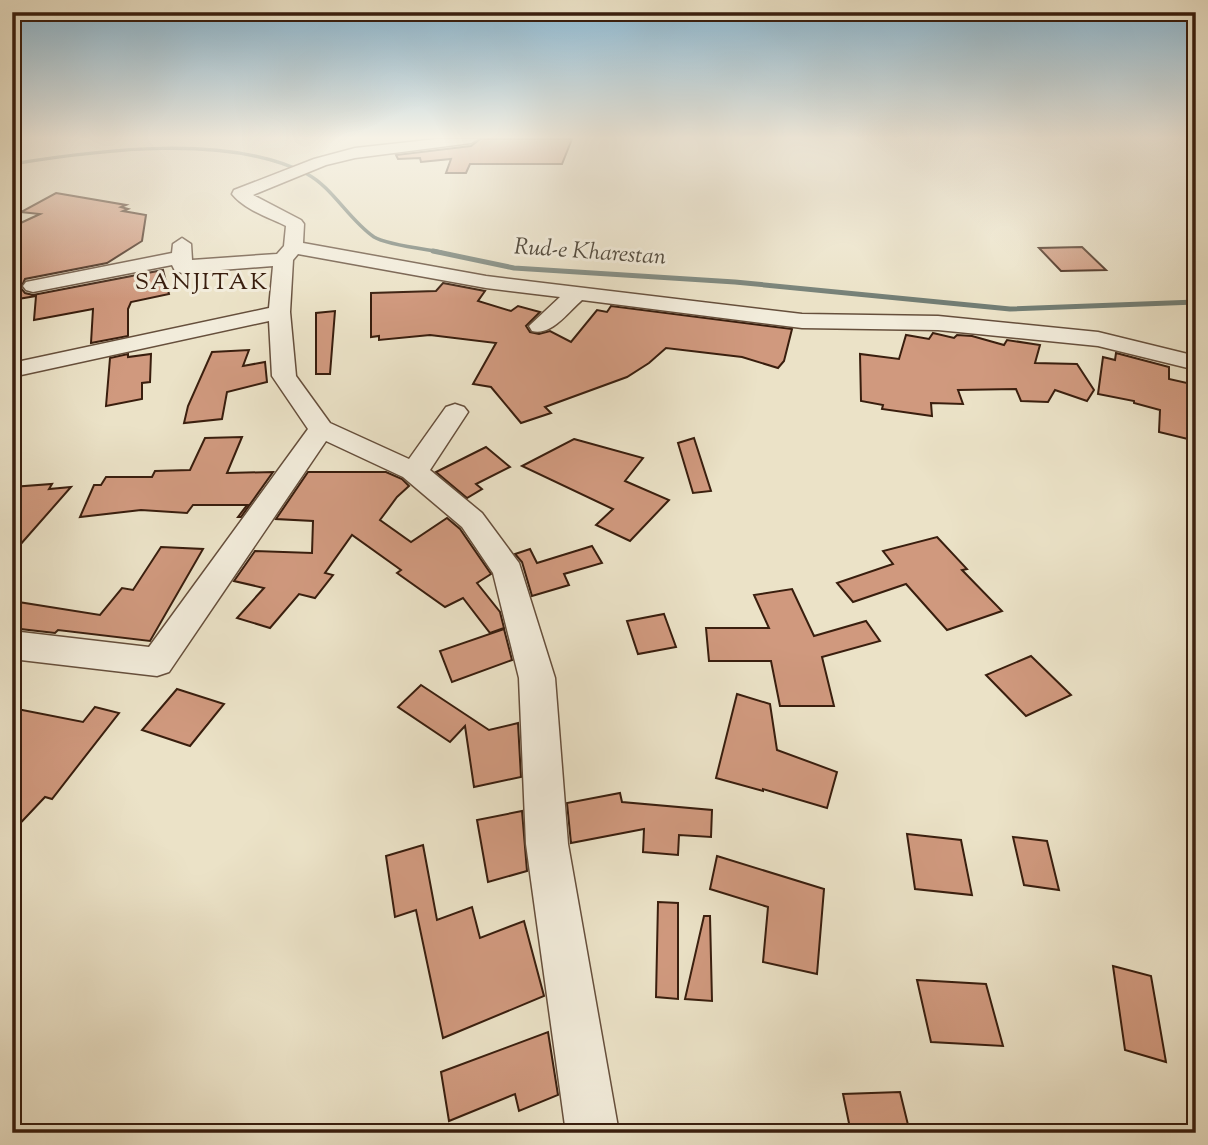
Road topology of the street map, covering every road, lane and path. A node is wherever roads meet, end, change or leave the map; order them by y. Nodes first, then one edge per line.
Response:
1 (244, 192) edge
2 (288, 253) junction
3 (33, 286) dead end
4 (579, 292) junction
5 (279, 312) junction
6 (540, 326) dead end
7 (1196, 363) edge
8 (12, 370) edge
9 (455, 412) dead end
10 (321, 429) junction
11 (413, 471) junction
12 (12, 645) edge
13 (593, 1133) edge

1 - 2 street
2 - 3 street
2 - 4 street
2 - 5 street
4 - 6 street
4 - 7 street
5 - 8 street
5 - 10 street
9 - 11 street
10 - 11 street
10 - 12 street
11 - 13 street

